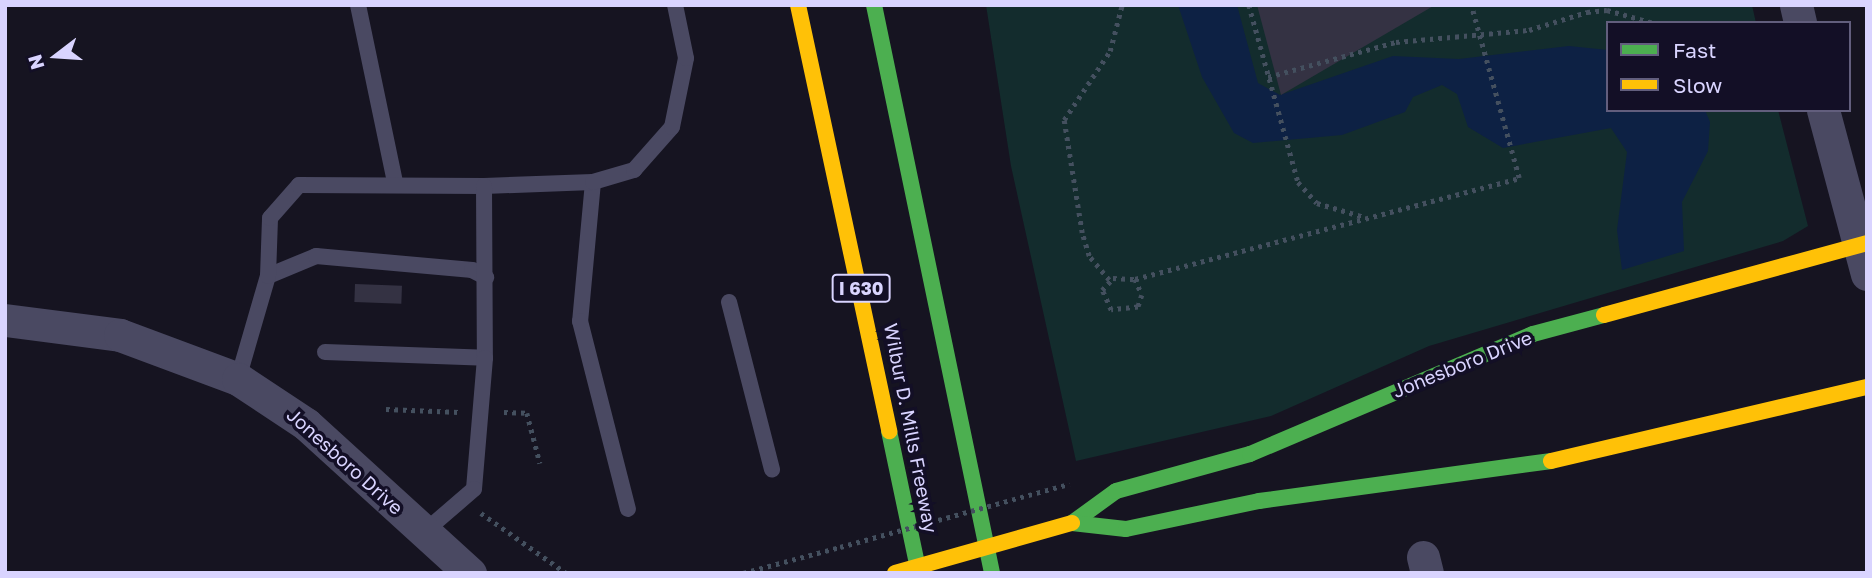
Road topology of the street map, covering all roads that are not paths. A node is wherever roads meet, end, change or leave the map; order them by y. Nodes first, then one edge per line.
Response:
1 (358, 5) edge
2 (675, 5) edge
3 (798, 5) edge
4 (874, 5) edge
5 (1824, 112) edge
6 (593, 182) junction
7 (396, 183) junction
8 (484, 186) junction
9 (1864, 254) edge
10 (268, 276) junction
11 (486, 277) junction
12 (729, 302) dead end
13 (5, 320) edge
14 (326, 352) dead end
15 (485, 358) junction
16 (238, 379) junction
17 (1867, 387) edge
18 (772, 470) dead end
19 (628, 509) dead end
20 (1072, 523) junction
21 (446, 558) edge
22 (895, 573) edge
23 (919, 573) edge
24 (992, 573) edge

1 - 7 lane
2 - 6 lane
3 - 23 main road, Wilbur D. Mills Freeway / I 630
4 - 24 main road
5 - 9 street
6 - 8 lane
6 - 19 lane
7 - 8 lane
7 - 10 lane
8 - 11 lane
9 - 20 main road, Jonesboro Drive
10 - 11 lane
10 - 16 lane
11 - 15 lane
12 - 18 lane
13 - 16 street, Jonesboro Drive
14 - 15 lane
15 - 21 lane
16 - 21 street, Jonesboro Drive
17 - 20 main road, Jonesboro Drive
20 - 22 main road, Jonesboro Drive, bridge

